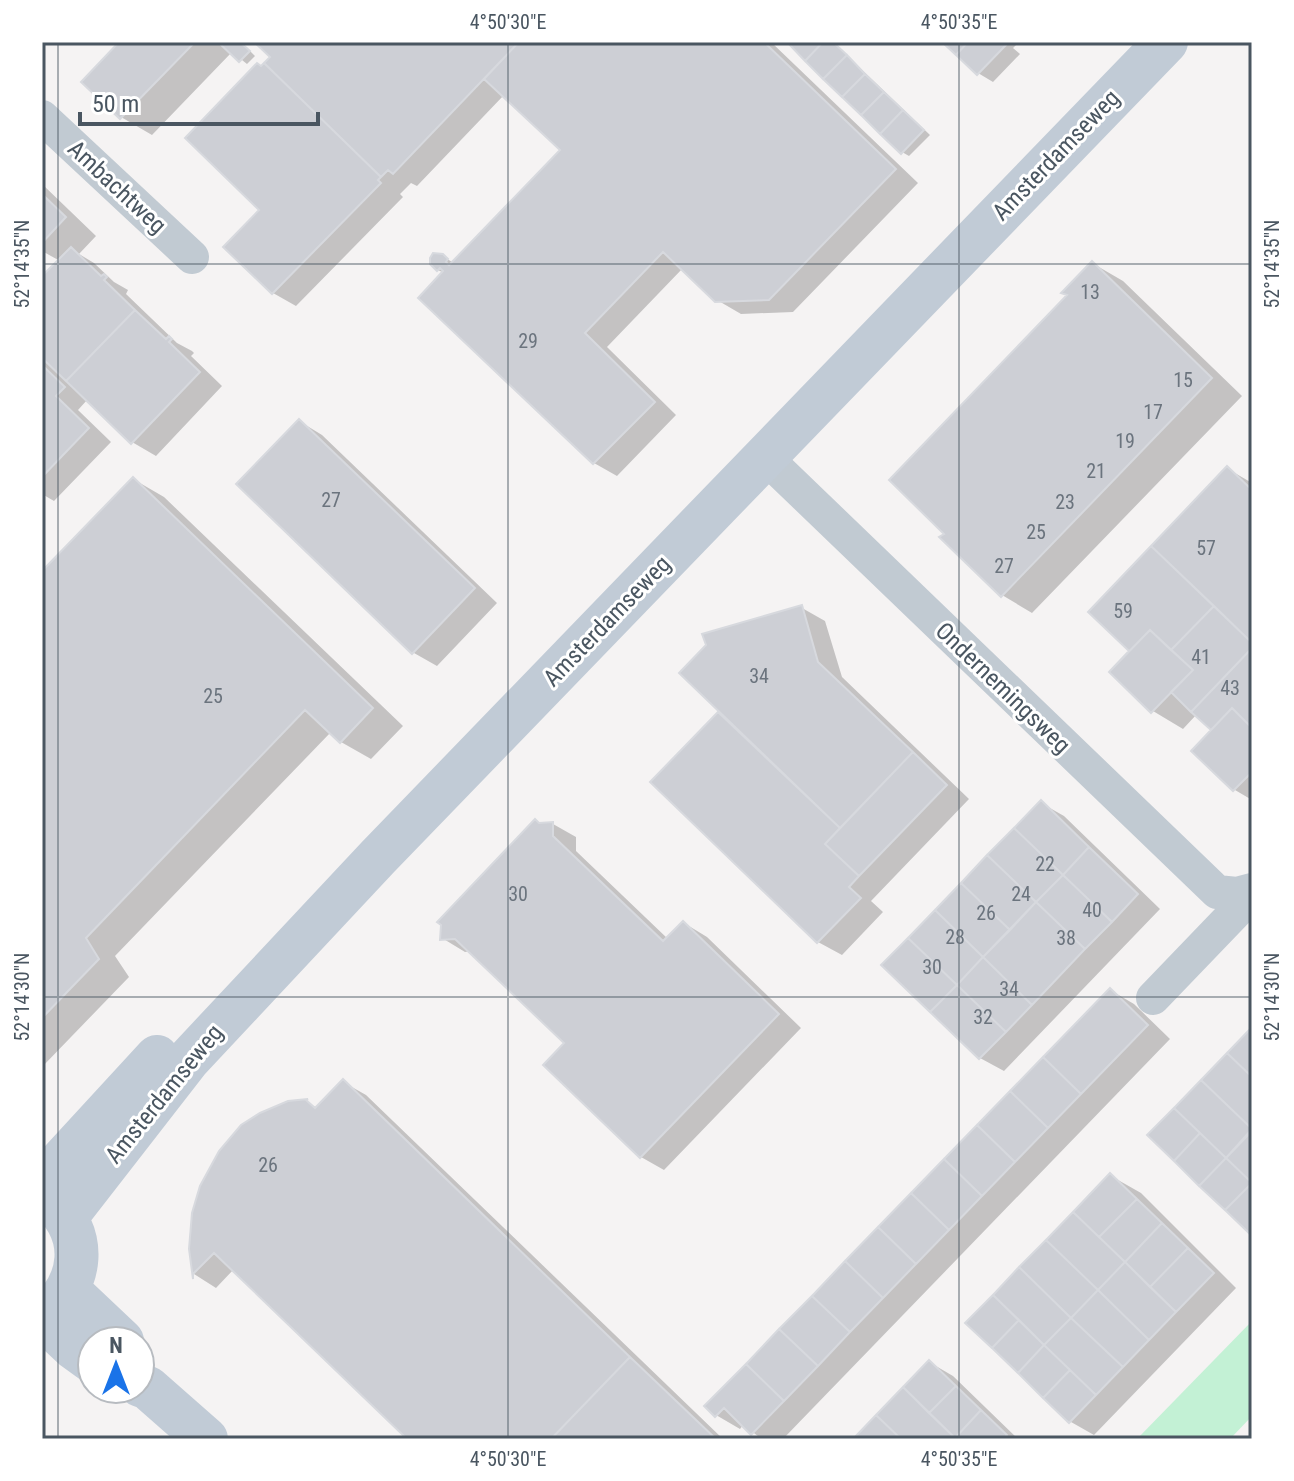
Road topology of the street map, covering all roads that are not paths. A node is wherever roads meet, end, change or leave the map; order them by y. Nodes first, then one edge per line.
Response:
1 (1131, 42) edge
2 (1166, 42) edge
3 (42, 117) edge
4 (192, 257) dead end
5 (765, 457) junction
6 (1252, 893) edge
7 (1153, 998) dead end
8 (50, 1197) edge
9 (51, 1309) edge
10 (86, 1325) edge
11 (76, 1349) edge
12 (156, 1394) edge
13 (206, 1439) edge

1 - 8 street, Amsterdamseweg
2 - 5 street, Amsterdamseweg
3 - 4 street, Ambachtweg
5 - 6 street, Ondernemingsweg
5 - 8 street, Amsterdamseweg
6 - 7 street, Ondernemingsweg
8 - 9 street
9 - 10 street
9 - 11 street
12 - 13 street

